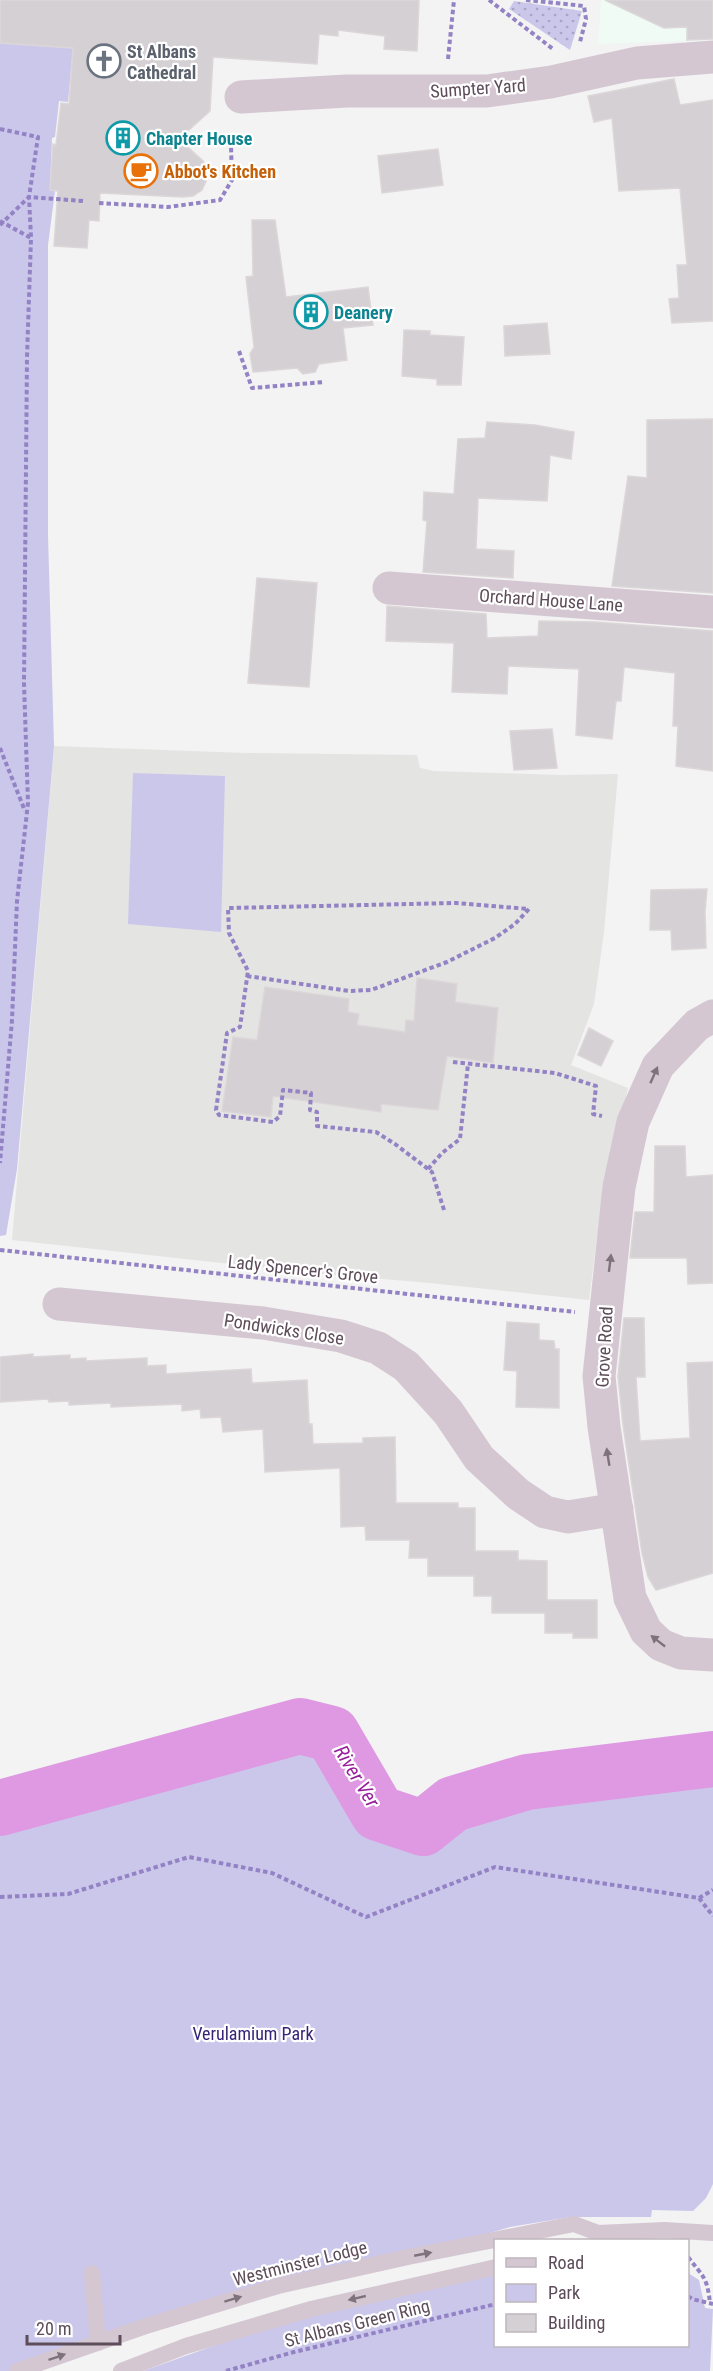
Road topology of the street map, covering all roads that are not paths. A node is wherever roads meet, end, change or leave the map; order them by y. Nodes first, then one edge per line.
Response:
1 (713, 57) edge
2 (241, 97) dead end
3 (389, 588) dead end
4 (713, 612) edge
5 (713, 1016) edge
6 (59, 1304) dead end
7 (616, 1509) junction
8 (713, 1654) edge
9 (713, 2233) edge
10 (592, 2237) edge
11 (494, 2239) edge
12 (496, 2239) edge
13 (494, 2267) edge
14 (92, 2272) dead end
15 (98, 2343) junction
16 (17, 2371) edge
17 (122, 2371) edge

1 - 2 street, Sumpter Yard
3 - 4 street, Orchard House Lane
7 -> 5 street, Grove Road
6 - 7 street, Pondwicks Close
8 -> 7 street, Grove Road
9 - 10 lane, Westminster Lodge
12 -> 10 lane, Westminster Lodge
15 -> 11 lane, Westminster Lodge
13 -> 17 lane
14 - 15 lane
16 -> 15 lane, Westminster Lodge

